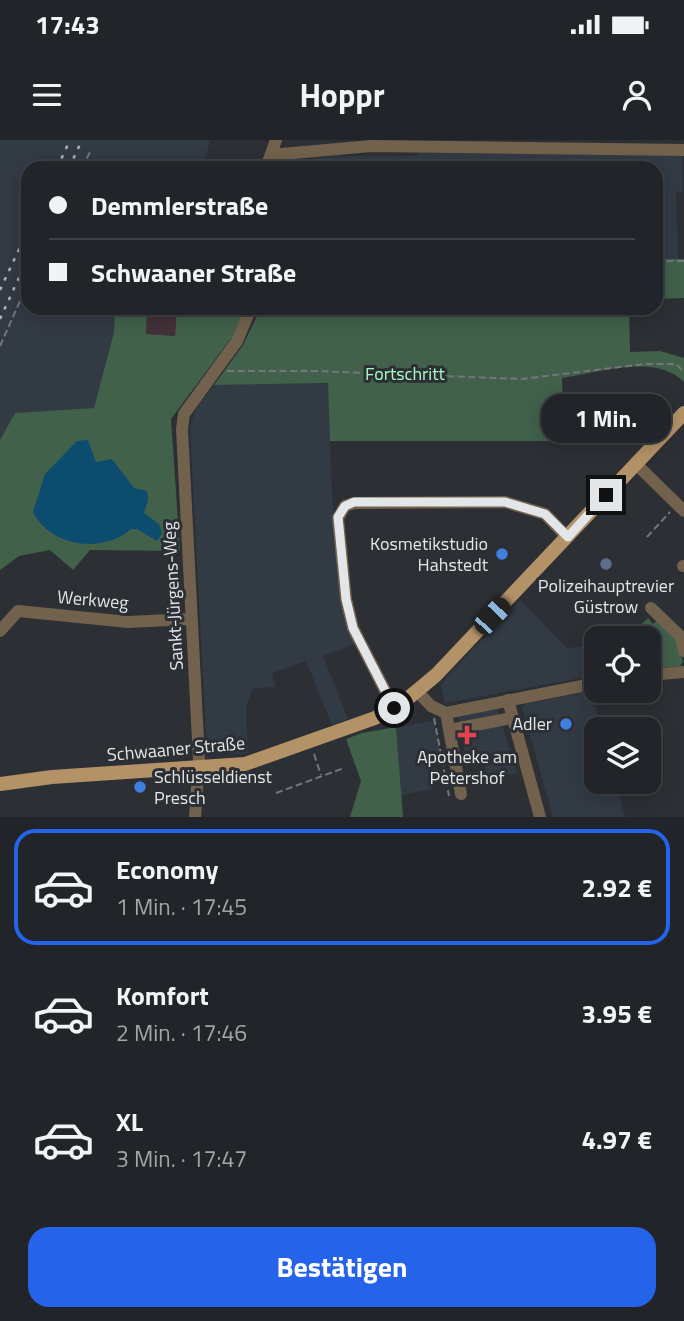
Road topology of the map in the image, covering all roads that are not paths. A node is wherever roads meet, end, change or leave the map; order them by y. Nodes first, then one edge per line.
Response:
1 (276, 140) edge
2 (684, 150) edge
3 (268, 161) edge
4 (274, 161) edge
5 (248, 315) edge
6 (684, 413) edge
7 (636, 464) junction
8 (681, 507) edge
9 (568, 537) junction
10 (651, 608) dead end
11 (191, 619) junction
12 (0, 631) edge
13 (684, 651) edge
14 (684, 672) edge
15 (661, 674) edge
16 (584, 685) edge
17 (417, 691) junction
18 (508, 700) junction
19 (394, 708) junction
20 (440, 715) junction
21 (512, 718) junction
22 (449, 730) junction
23 (197, 769) junction
24 (0, 784) edge
25 (455, 795) road end
26 (195, 817) edge
27 (540, 817) edge

1 - 3 street
2 - 4 street
5 - 11 street, Sankt-Jürgens-Weg
6 - 7 main road, Schwaaner Straße
7 - 8 street
7 - 9 main road, Schwaaner Straße
9 - 17 main road, Schwaaner Straße
9 - 19 street
10 - 13 street
11 - 12 street, Werkweg
11 - 23 street, Sankt-Jürgens-Weg
14 - 15 street
16 - 18 street
17 - 19 main road, Schwaaner Straße
17 - 20 street
18 - 20 street
18 - 21 street
19 - 23 main road, Schwaaner Straße
20 - 22 street
21 - 22 street
21 - 27 street
22 - 25 street
23 - 24 main road, Schwaaner Straße
23 - 26 street, Sankt-Jürgens-Weg

